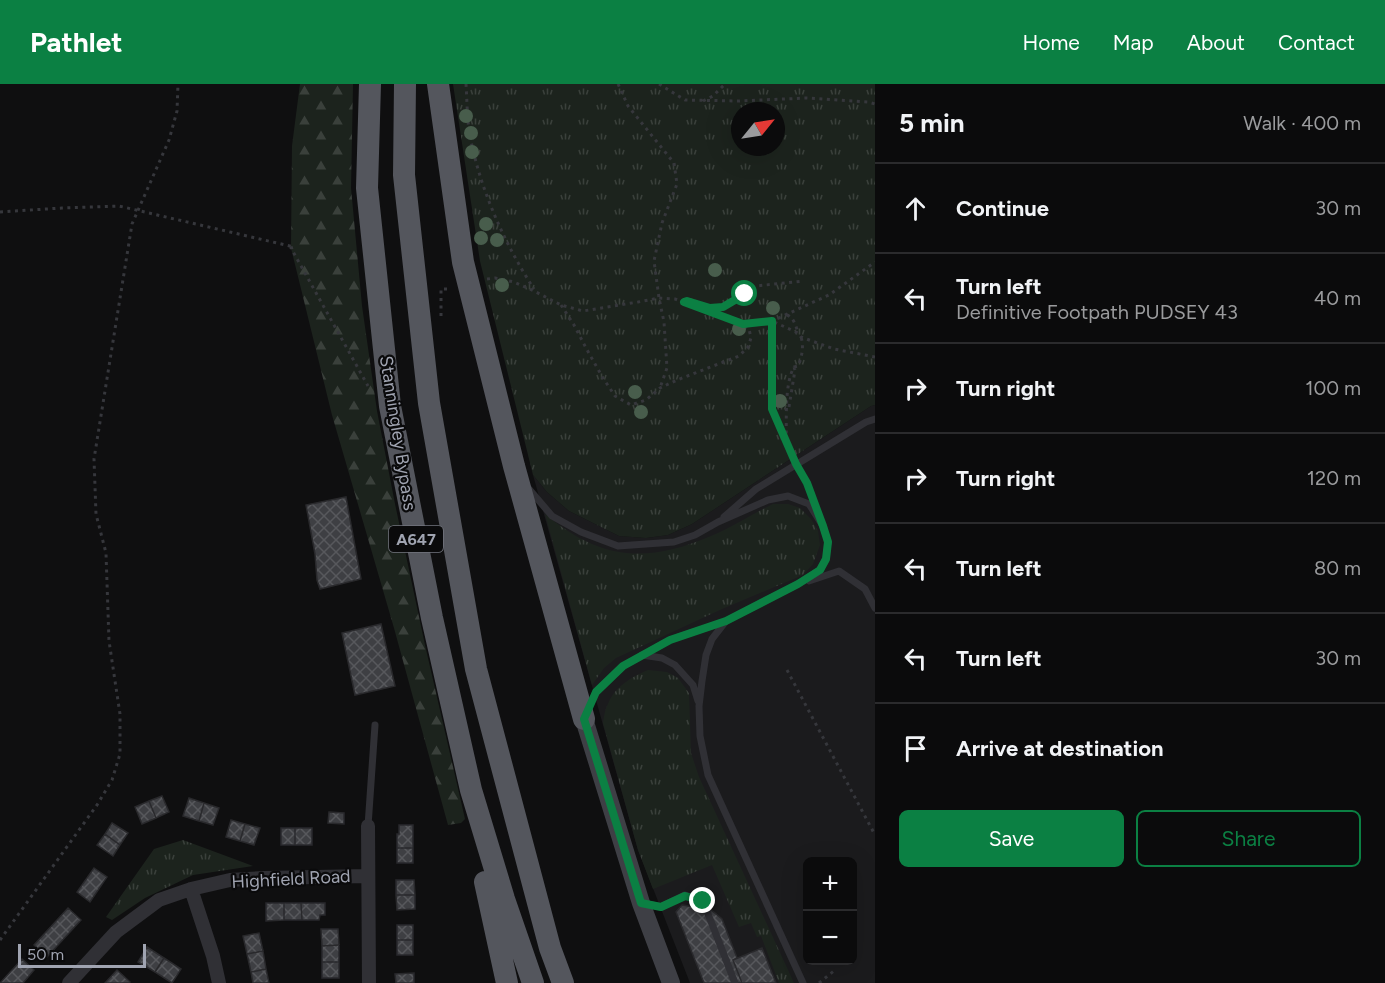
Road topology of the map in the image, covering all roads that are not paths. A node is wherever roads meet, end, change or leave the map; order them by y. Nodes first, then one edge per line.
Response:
1 (370, 84) edge
2 (405, 84) edge
3 (438, 84) edge
4 (875, 419) edge
5 (514, 466) junction
6 (718, 522) junction
7 (798, 584) junction
8 (875, 608) edge
9 (726, 621) junction
10 (641, 655) junction
11 (699, 706) junction
12 (584, 719) junction
13 (375, 724) dead end
14 (471, 790) junction
15 (368, 826) joint
16 (368, 876) junction
17 (190, 889) junction
18 (641, 903) junction
19 (69, 983) edge
20 (219, 983) edge
21 (369, 983) edge
22 (507, 983) edge
23 (533, 983) edge
24 (563, 983) edge
25 (671, 983) edge
26 (735, 983) edge
27 (803, 983) edge

1 - 14 highway, Stanningley Bypass / A647
2 - 24 highway, Stanningley Bypass / A647
3 - 5 highway
4 - 6 lane
5 - 6 lane
5 - 12 highway
6 - 7 lane
7 - 8 lane
7 - 9 lane
9 - 10 lane
9 - 11 lane
10 - 11 lane
10 - 12 lane
11 - 27 lane
12 - 18 main road
13 - 15 lane
14 - 22 highway
14 - 23 highway, Stanningley Bypass / A647
15 - 16 street
16 - 17 street, Highfield Road
16 - 21 street
17 - 19 street, Highfield Road
17 - 20 street
18 - 25 main road
18 - 26 lane

